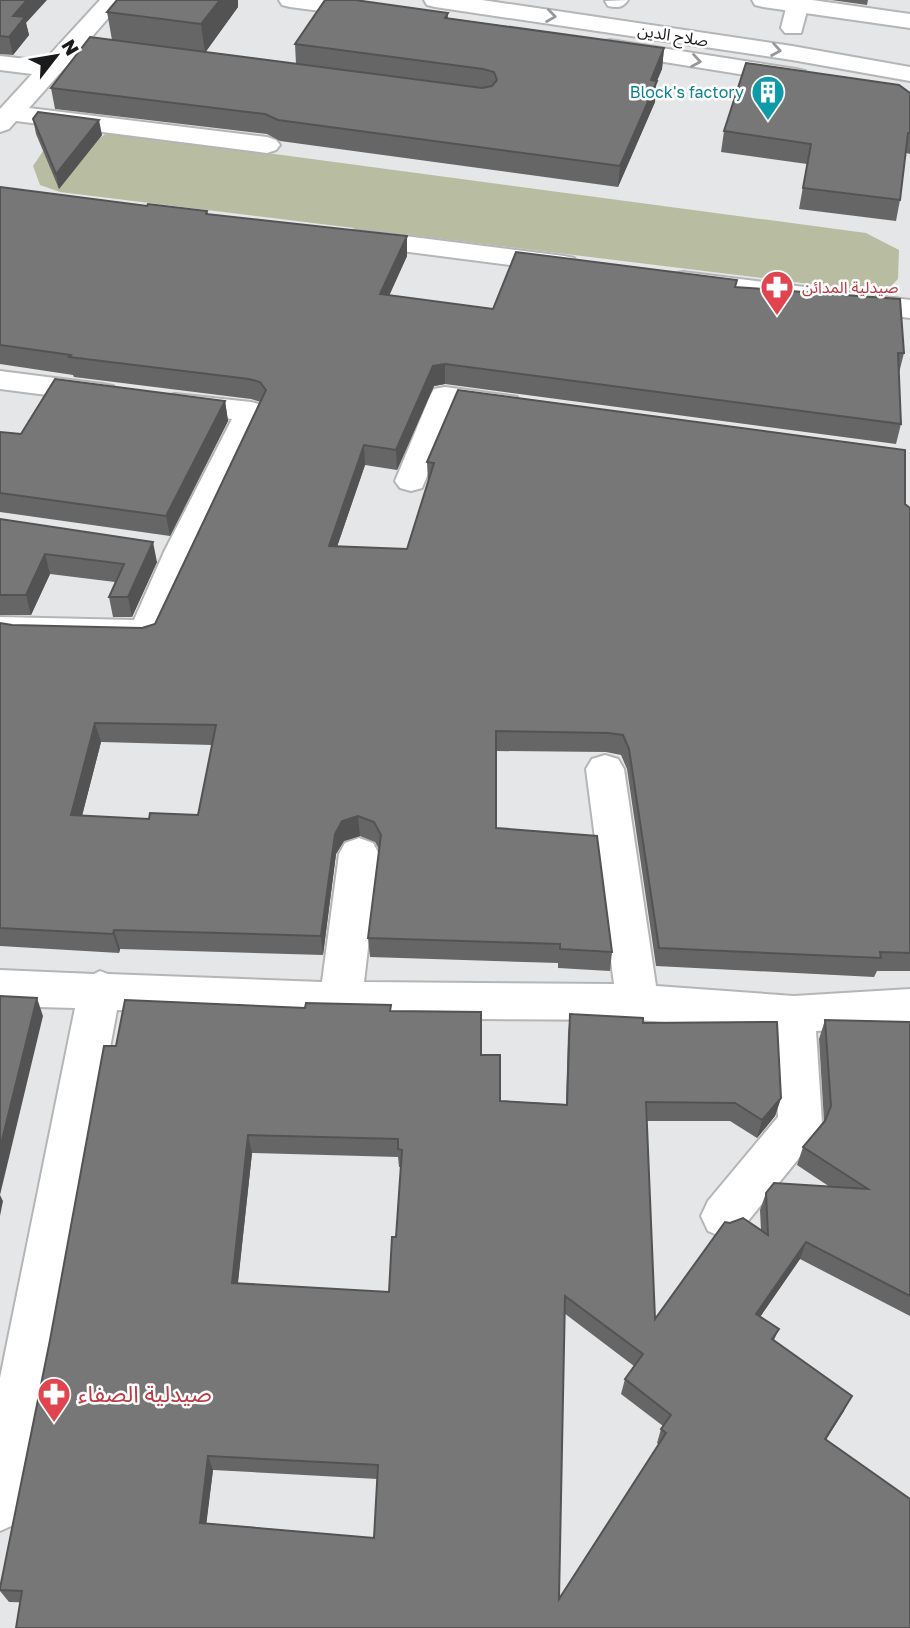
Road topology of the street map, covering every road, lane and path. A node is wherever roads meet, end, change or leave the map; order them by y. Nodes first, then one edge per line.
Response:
1 (113, 0) edge
2 (290, 0) edge
3 (435, 0) edge
4 (614, 0) edge
5 (763, 0) edge
6 (799, 2) edge
7 (643, 5) dead end
8 (393, 14) edge
9 (418, 17) edge
10 (910, 21) edge
11 (765, 24) dead end
12 (793, 28) junction
13 (819, 32) dead end
14 (71, 45) junction
15 (153, 55) edge
16 (0, 63) edge
17 (49, 69) junction
18 (910, 74) edge
19 (910, 95) edge
20 (5, 118) edge
21 (267, 145) dead end
22 (335, 235) edge
23 (595, 268) edge
24 (664, 277) edge
25 (910, 309) edge
26 (0, 380) edge
27 (541, 409) edge
28 (411, 481) dead end
29 (0, 629) edge
30 (605, 769) dead end
31 (359, 854) dead end
32 (0, 988) edge
33 (100, 989) junction
34 (341, 1000) junction
35 (637, 1003) junction
36 (910, 1007) edge
37 (794, 1014) junction
38 (724, 1216) dead end
39 (0, 1505) edge

1 - 14 main road
2 - 8 main road
3 -> 18 main road, صلاح الدين
4 - 7 main road, صلاح الدين
5 - 6 main road
6 - 10 main road
6 - 12 main road
9 -> 19 main road
11 - 12 main road
12 - 13 main road
14 - 15 main road
14 - 17 main road
16 - 17 main road
17 - 20 main road
20 - 21 main road
22 - 23 main road
24 - 25 main road
26 - 29 main road
27 - 28 main road
30 - 35 main road
31 - 34 main road
32 - 33 main road
33 - 34 main road
33 - 39 main road
34 - 35 main road
35 - 37 main road
36 - 37 main road
37 - 38 main road

